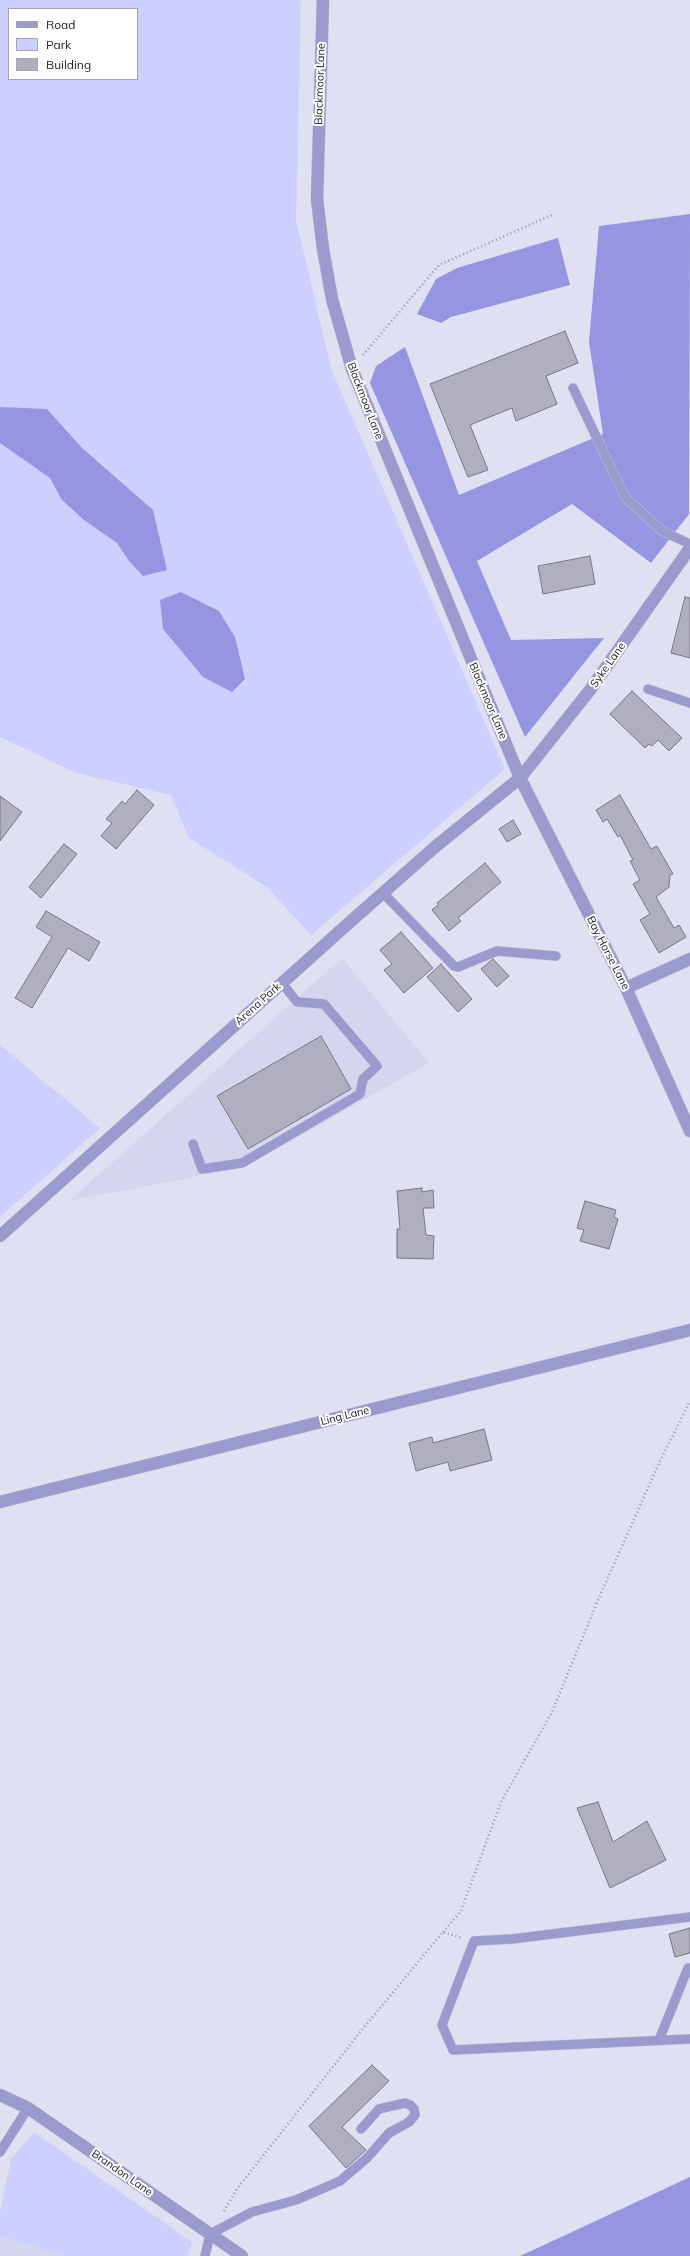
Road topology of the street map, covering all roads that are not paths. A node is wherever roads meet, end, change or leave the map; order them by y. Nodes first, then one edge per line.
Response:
1 (323, 0) edge
2 (573, 388) dead end
3 (690, 544) edge
4 (690, 548) edge
5 (648, 689) dead end
6 (690, 703) edge
7 (520, 778) junction
8 (383, 893) junction
9 (556, 956) dead end
10 (690, 959) edge
11 (282, 983) junction
12 (626, 988) junction
13 (690, 1131) edge
14 (193, 1144) dead end
15 (0, 1236) edge
16 (690, 1330) edge
17 (0, 1502) edge
18 (690, 1917) edge
19 (690, 1968) edge
20 (690, 2039) edge
21 (659, 2040) junction
22 (0, 2095) edge
23 (28, 2108) junction
24 (361, 2129) dead end
25 (0, 2152) edge
26 (210, 2234) junction
27 (205, 2256) edge
28 (242, 2256) edge

1 - 7 street, Blackmoor Lane
2 - 3 lane
4 - 7 street, Syke Lane
5 - 6 lane
7 - 8 street, Arena Park
7 - 12 street, Bay Horse Lane
8 - 9 lane
8 - 11 street, Arena Park
10 - 12 street
11 - 14 lane
11 - 15 street, Arena Park
12 - 13 street, Bay Horse Lane
16 - 17 street, Ling Lane
18 - 21 lane
19 - 21 lane
20 - 21 lane
22 - 23 street, Brandon Lane
23 - 25 lane
23 - 26 street, Brandon Lane
24 - 26 lane
26 - 27 lane
26 - 28 street, Brandon Lane

